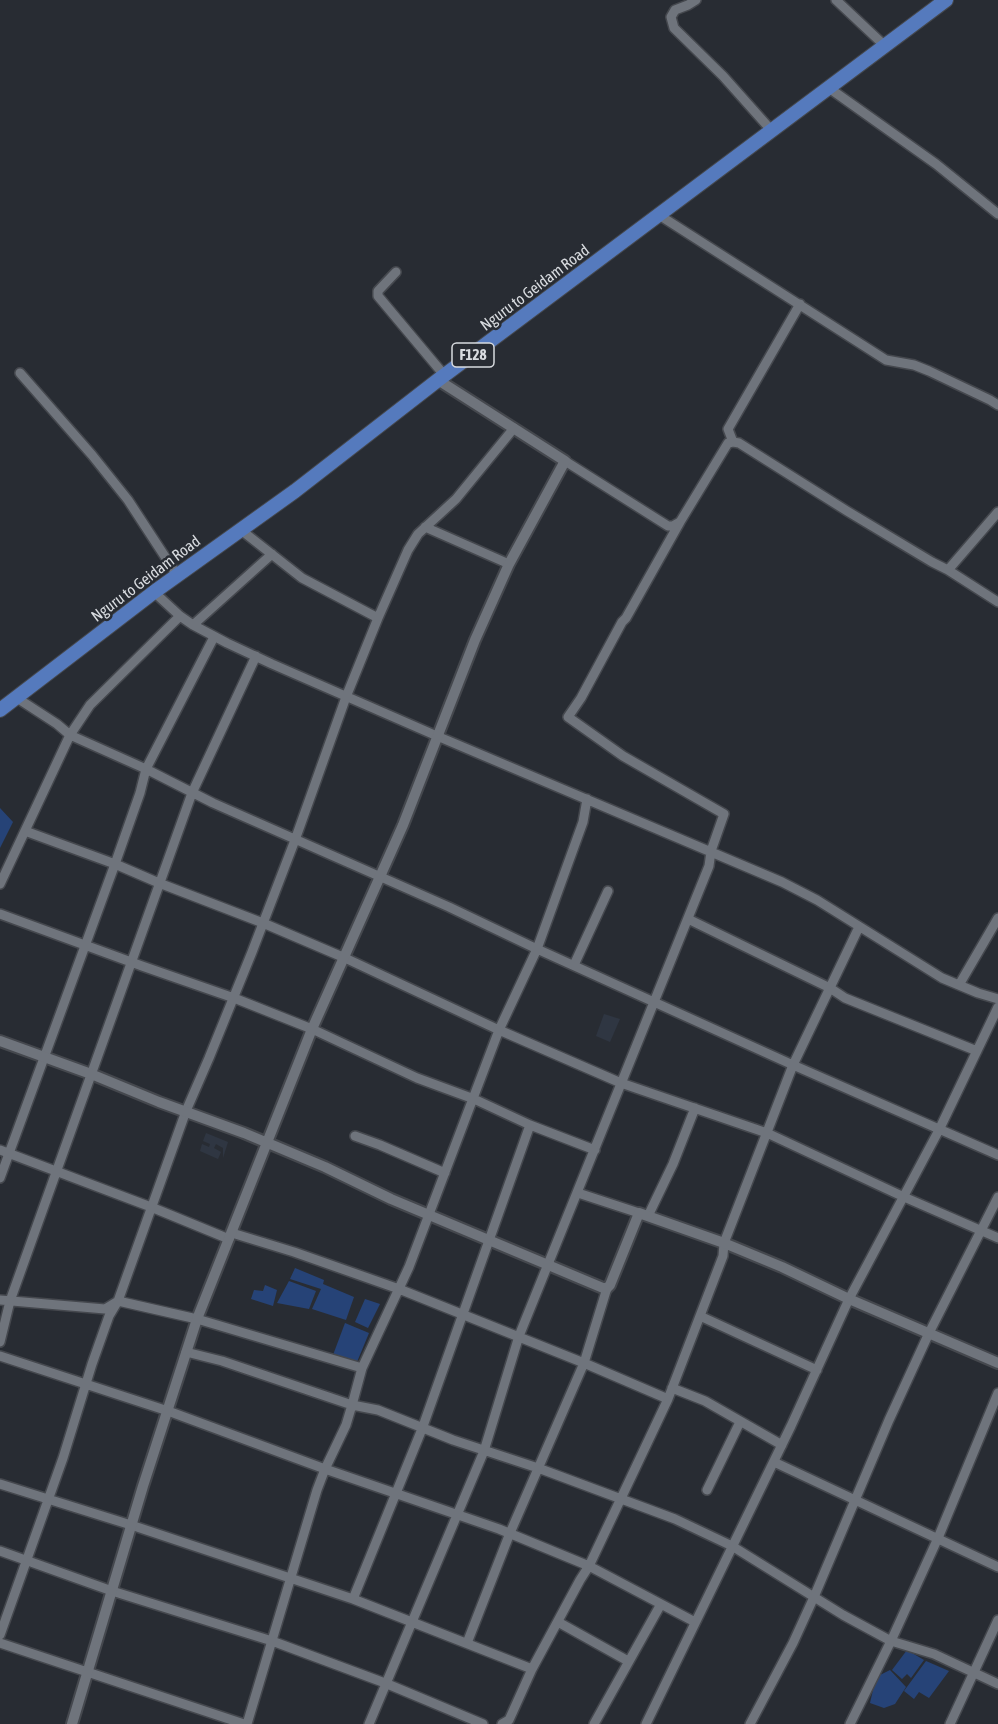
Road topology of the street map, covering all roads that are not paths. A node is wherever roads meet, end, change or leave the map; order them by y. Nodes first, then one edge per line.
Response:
1 (696, 0) edge
2 (836, 0) edge
3 (946, 0) edge
4 (885, 46) junction
5 (829, 88) junction
6 (772, 131) junction
7 (998, 214) edge
8 (659, 215) junction
9 (396, 272) dead end
10 (800, 304) junction
11 (20, 373) dead end
12 (441, 378) junction
13 (998, 405) edge
14 (514, 428) junction
15 (733, 442) junction
16 (565, 461) junction
17 (998, 512) edge
18 (680, 522) junction
19 (425, 527) junction
20 (241, 530) junction
21 (272, 554) junction
22 (509, 564) junction
23 (948, 570) junction
24 (177, 575) junction
25 (154, 592) junction
26 (998, 602) edge
27 (180, 616) junction
28 (378, 618) junction
29 (193, 625) junction
30 (214, 637) junction
31 (256, 656) junction
32 (346, 696) junction
33 (17, 698) junction
34 (0, 710) edge
35 (70, 735) junction
36 (437, 736) junction
37 (146, 769) junction
38 (192, 793) junction
39 (587, 800) junction
40 (25, 831) junction
41 (295, 840) junction
42 (711, 851) junction
43 (115, 864) junction
44 (381, 877) junction
45 (159, 883) junction
46 (0, 884) edge
47 (608, 891) dead end
48 (0, 914) edge
49 (998, 918) edge
50 (687, 919) junction
51 (263, 923) junction
52 (859, 927) junction
53 (84, 944) junction
54 (537, 949) junction
55 (345, 958) junction
56 (131, 962) junction
57 (574, 965) junction
58 (959, 985) junction
59 (830, 988) junction
60 (234, 998) junction
61 (998, 999) edge
62 (654, 1001) junction
63 (998, 1007) edge
64 (312, 1029) junction
65 (499, 1030) junction
66 (0, 1041) edge
67 (977, 1050) junction
68 (45, 1057) junction
69 (793, 1065) junction
70 (91, 1074) junction
71 (621, 1083) junction
72 (474, 1099) junction
73 (695, 1108) junction
74 (186, 1111) junction
75 (530, 1125) junction
76 (939, 1130) junction
77 (767, 1133) junction
78 (355, 1136) dead end
79 (268, 1143) junction
80 (595, 1150) junction
81 (4, 1151) edge
82 (998, 1155) edge
83 (56, 1171) junction
84 (445, 1173) junction
85 (0, 1178) edge
86 (578, 1192) junction
87 (904, 1197) junction
88 (998, 1197) edge
89 (151, 1207) junction
90 (643, 1214) junction
91 (429, 1215) junction
92 (981, 1230) junction
93 (230, 1236) junction
94 (998, 1238) edge
95 (489, 1241) junction
96 (724, 1243) junction
97 (548, 1266) junction
98 (607, 1288) junction
99 (399, 1289) junction
100 (849, 1299) junction
101 (0, 1300) edge
102 (10, 1301) junction
103 (118, 1301) junction
104 (463, 1314) junction
105 (700, 1316) junction
106 (197, 1319) junction
107 (929, 1334) junction
108 (519, 1336) junction
109 (0, 1342) edge
110 (186, 1352) junction
111 (0, 1356) edge
112 (584, 1363) junction
113 (998, 1363) edge
114 (362, 1368) junction
115 (817, 1370) junction
116 (86, 1384) junction
117 (672, 1388) junction
118 (998, 1393) edge
119 (668, 1399) junction
120 (352, 1405) junction
121 (168, 1411) junction
122 (740, 1422) junction
123 (422, 1429) junction
124 (782, 1445) junction
125 (484, 1451) junction
126 (774, 1462) junction
127 (325, 1468) junction
128 (538, 1468) junction
129 (0, 1484) edge
130 (707, 1490) dead end
131 (396, 1492) junction
132 (621, 1498) junction
133 (49, 1499) junction
134 (856, 1500) junction
135 (457, 1515) junction
136 (132, 1525) junction
137 (510, 1533) junction
138 (938, 1538) junction
139 (732, 1546) junction
140 (0, 1551) edge
141 (27, 1560) junction
142 (589, 1566) junction
143 (998, 1567) edge
144 (291, 1578) junction
145 (112, 1591) junction
146 (814, 1598) junction
147 (352, 1599) junction
148 (661, 1604) junction
149 (998, 1620) edge
150 (412, 1622) junction
151 (558, 1622) junction
152 (695, 1622) junction
153 (0, 1635) edge
154 (272, 1641) junction
155 (891, 1641) junction
156 (0, 1643) edge
157 (467, 1643) junction
158 (628, 1661) junction
159 (532, 1669) junction
160 (87, 1673) junction
161 (974, 1673) junction
162 (385, 1683) junction
163 (998, 1684) edge
164 (72, 1724) edge
165 (245, 1724) edge
166 (369, 1724) edge
167 (483, 1724) edge
168 (502, 1724) edge
169 (594, 1724) edge
170 (646, 1724) edge
171 (750, 1724) edge
172 (850, 1724) edge
173 (950, 1724) edge

1 - 6 street
2 - 4 street
3 - 4 main road, Nguru to Geidam Road / F128
4 - 5 main road, Nguru to Geidam Road / F128
5 - 6 main road, Nguru to Geidam Road / F128
5 - 7 street
6 - 8 main road, Nguru to Geidam Road / F128
8 - 10 street
8 - 12 main road, Nguru to Geidam Road / F128
9 - 12 street
10 - 13 street
10 - 15 street
11 - 24 street
12 - 14 street
12 - 20 main road, Nguru to Geidam Road / F128
14 - 16 street
14 - 19 street
15 - 18 street
15 - 23 street
16 - 18 street
16 - 22 street
17 - 23 street
18 - 42 street
19 - 22 street
19 - 28 street
20 - 21 street
20 - 24 main road, Nguru to Geidam Road / F128
21 - 28 street
21 - 29 street
22 - 36 street
23 - 26 street
24 - 25 main road, Nguru to Geidam Road / F128
25 - 27 street
25 - 33 main road, Nguru to Geidam Road / F128
27 - 29 street
27 - 35 street
28 - 32 street
29 - 30 street
30 - 31 street
30 - 37 street
31 - 32 street
31 - 38 street
32 - 36 street
32 - 41 street
33 - 34 main road, Nguru to Geidam Road / F128
33 - 35 street
35 - 37 street
35 - 40 street
36 - 39 street
36 - 44 street
37 - 38 street
37 - 43 street
38 - 41 street
38 - 45 street
39 - 42 street
39 - 54 street
40 - 43 street
40 - 46 street
41 - 44 street
41 - 51 street
42 - 50 street
42 - 52 street
43 - 45 street
43 - 53 street
44 - 54 street
44 - 55 street
45 - 51 street
45 - 56 street
47 - 57 street
48 - 53 street
49 - 58 street
50 - 59 street
50 - 62 street
51 - 55 street
51 - 60 street
52 - 58 street
52 - 59 street
53 - 56 street
53 - 68 street
54 - 57 street
54 - 65 street
55 - 64 street
55 - 65 street
56 - 60 street
56 - 70 street
57 - 62 street
58 - 61 street
59 - 67 street
59 - 69 street
60 - 64 street
60 - 74 street
62 - 69 street
62 - 71 street
63 - 67 street
64 - 72 street
64 - 79 street
65 - 71 street
65 - 72 street
66 - 68 street
67 - 76 street
68 - 70 street
68 - 81 street
69 - 76 street
69 - 77 street
70 - 74 street
70 - 83 street
71 - 73 street
71 - 80 street
72 - 75 street
72 - 84 street
73 - 77 street
73 - 90 street
74 - 79 street
74 - 89 street
75 - 80 street
75 - 95 street
76 - 82 street
76 - 87 street
77 - 87 street
77 - 96 street
78 - 84 street
79 - 91 street
79 - 93 street
80 - 86 street
81 - 83 street
81 - 85 street
83 - 89 street
83 - 102 street
84 - 91 street
86 - 90 street
86 - 97 street
87 - 92 street
87 - 100 street
88 - 92 street
89 - 93 street
89 - 103 street
90 - 96 street
90 - 98 street
91 - 95 street
91 - 99 street
92 - 94 street
92 - 107 street
93 - 99 street
93 - 106 street
95 - 97 street
95 - 104 street
96 - 100 street
96 - 105 street
97 - 98 street
97 - 108 street
98 - 112 street
99 - 104 street
99 - 114 street
100 - 107 street
100 - 115 street
101 - 102 street
102 - 103 street
102 - 109 street
103 - 106 street
103 - 116 street
104 - 108 street
104 - 123 street
105 - 115 street
105 - 117 street
106 - 110 street
106 - 114 street
107 - 113 street
107 - 134 street
108 - 112 street
108 - 125 street
110 - 120 street
110 - 121 street
111 - 116 street
112 - 119 street
112 - 128 street
114 - 120 street
115 - 124 street
116 - 121 street
116 - 133 street
117 - 119 street
117 - 122 street
118 - 138 street
119 - 132 street
120 - 123 street
120 - 127 street
121 - 127 street
121 - 136 street
122 - 124 street
122 - 130 street
123 - 125 street
123 - 131 street
124 - 126 street
125 - 128 street
125 - 135 street
126 - 134 street
126 - 139 street
127 - 131 street
127 - 144 street
128 - 132 street
128 - 137 street
129 - 133 street
131 - 135 street
131 - 147 street
132 - 139 street
132 - 142 street
133 - 136 street
133 - 141 street
134 - 138 street
134 - 146 street
135 - 137 street
135 - 150 street
136 - 144 street
136 - 145 street
137 - 142 street
137 - 157 street
138 - 143 street
138 - 155 street
139 - 146 street
139 - 152 street
140 - 141 street
141 - 145 street
141 - 153 street
142 - 148 street
142 - 151 street
144 - 147 street
144 - 154 street
145 - 154 street
145 - 160 street
146 - 155 street
146 - 171 street
147 - 150 street
148 - 152 street
148 - 158 street
149 - 161 street
150 - 157 street
150 - 162 street
151 - 158 street
151 - 159 street
152 - 170 street
154 - 162 street
154 - 165 street
155 - 161 street
155 - 172 street
156 - 160 street
157 - 159 street
158 - 169 street
159 - 168 street
160 - 164 street
160 - 165 street
161 - 163 street
161 - 173 street
162 - 166 street
162 - 167 street

